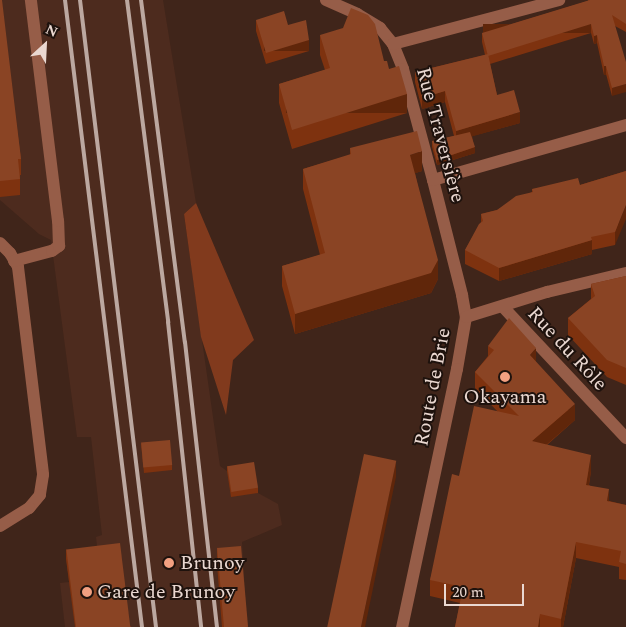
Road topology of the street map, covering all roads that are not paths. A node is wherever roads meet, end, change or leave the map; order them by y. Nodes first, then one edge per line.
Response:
1 (31, 0) edge
2 (326, 0) edge
3 (559, 0) edge
4 (393, 44) junction
5 (626, 125) edge
6 (433, 180) junction
7 (0, 243) edge
8 (14, 261) junction
9 (626, 274) edge
10 (503, 307) junction
11 (466, 317) junction
12 (626, 438) edge
13 (0, 526) edge
14 (402, 627) edge

1 - 8 street
2 - 4 street, Rue Traversière
3 - 4 street
4 - 6 street, Rue Traversière
5 - 6 street
6 - 11 street, Rue Traversière
7 - 8 street
8 - 13 street
9 - 10 street, Route de Brie
10 - 11 street, Route de Brie
10 - 12 street, Rue du Rôle
11 - 14 street, Route de Brie

